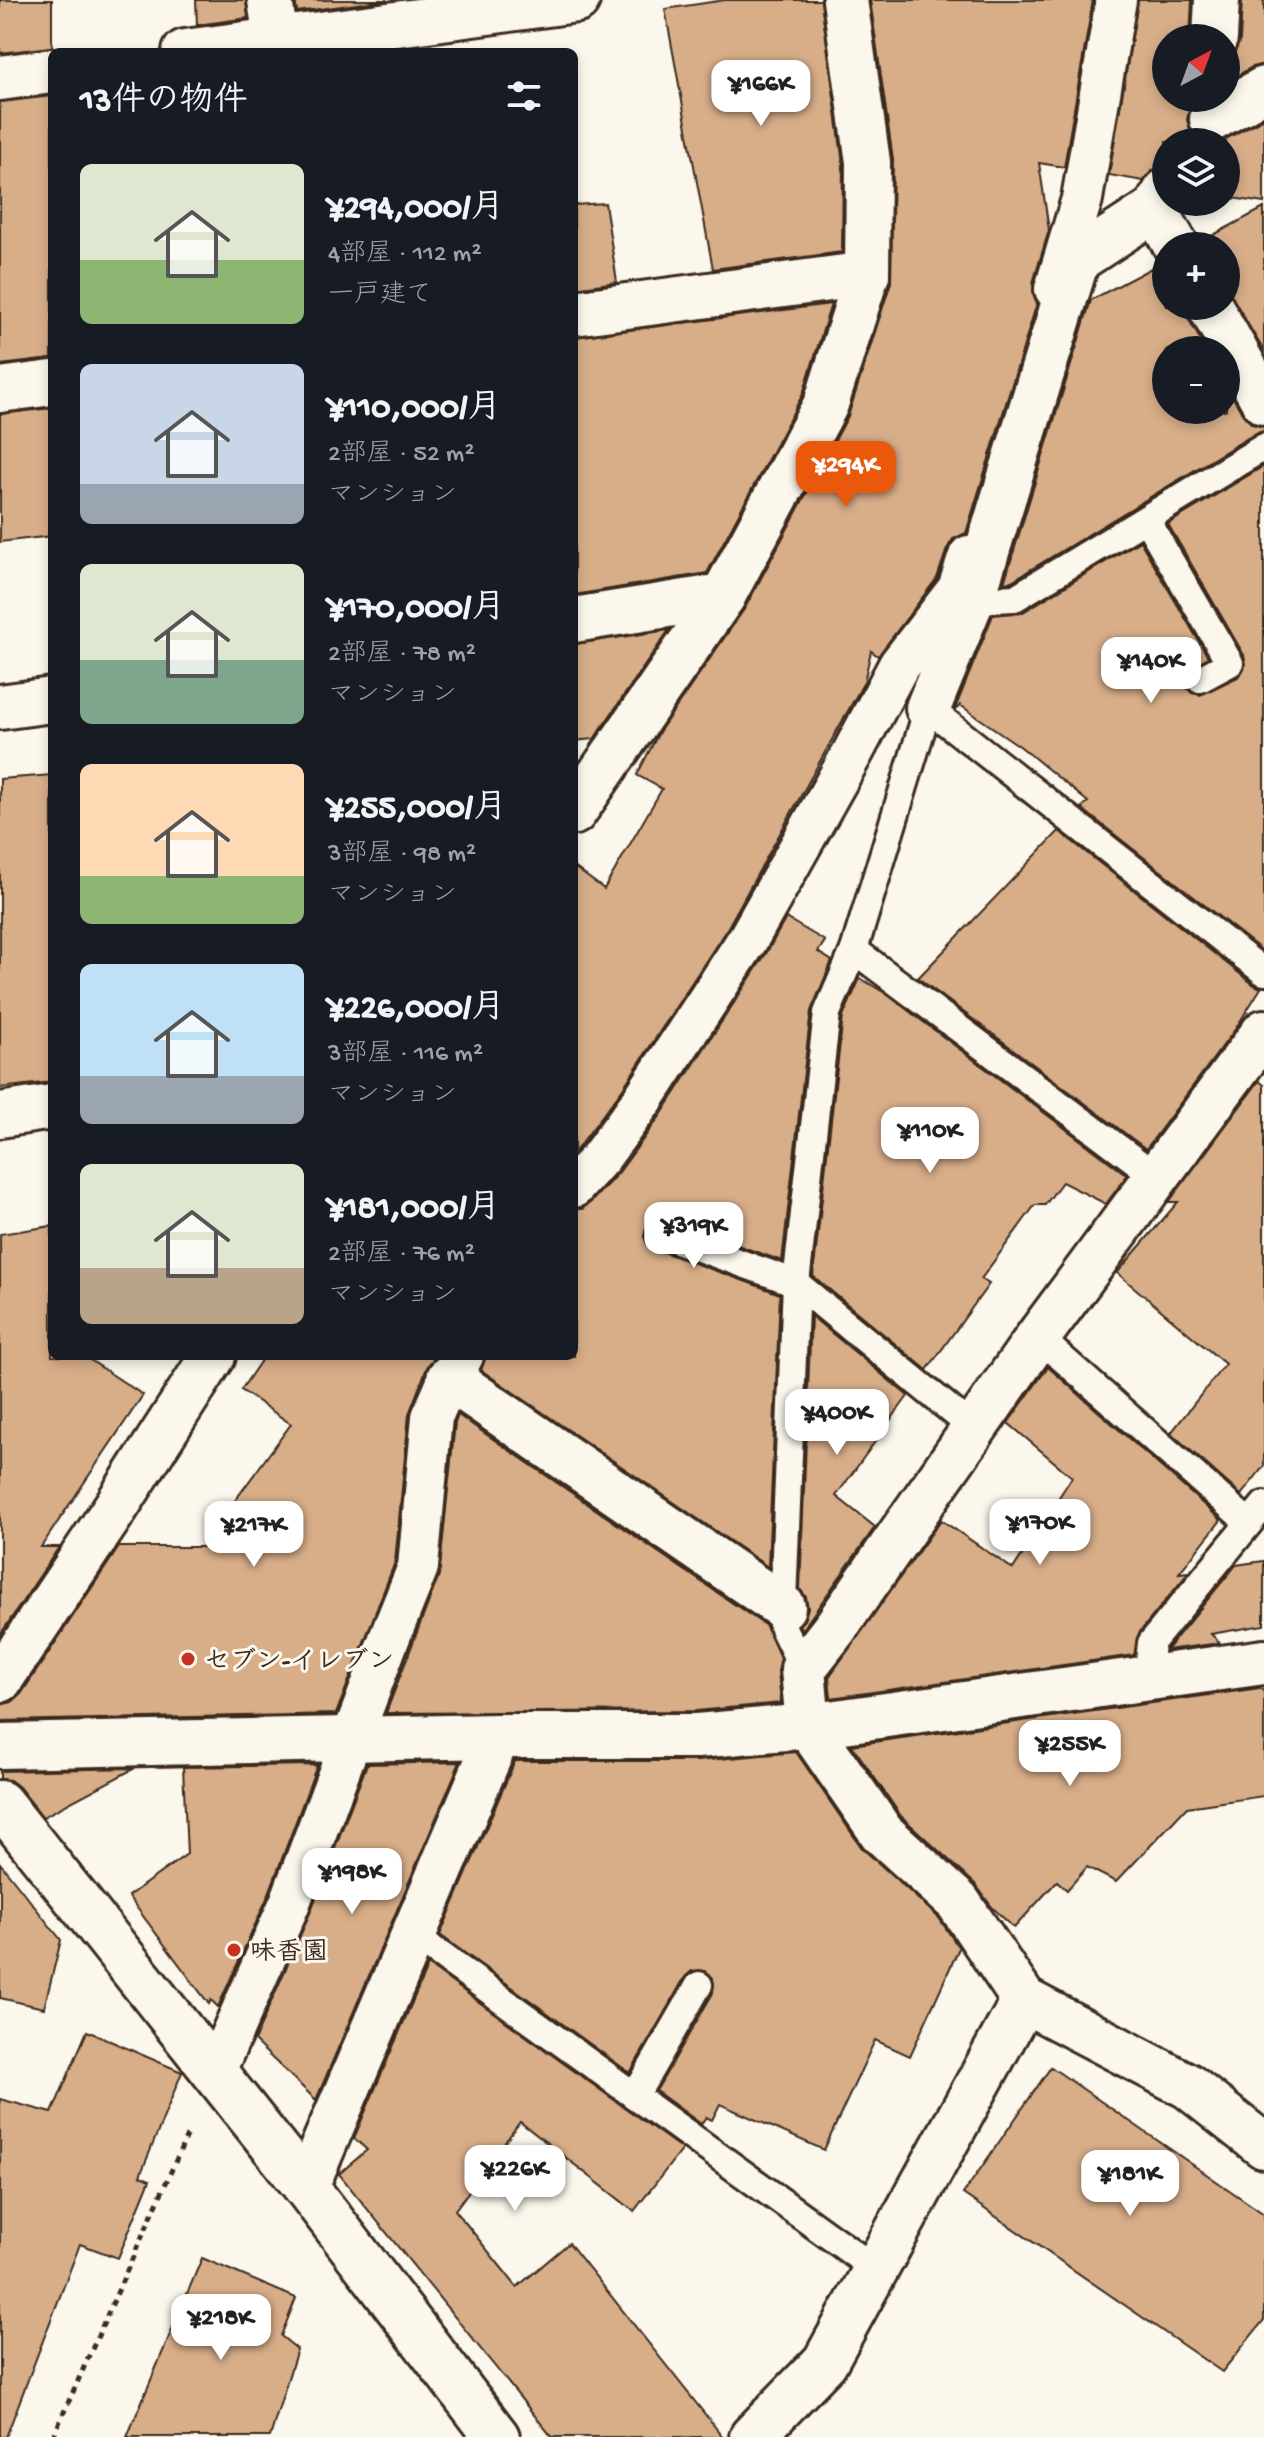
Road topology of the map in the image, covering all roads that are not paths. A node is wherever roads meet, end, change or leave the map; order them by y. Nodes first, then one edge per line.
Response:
1 (577, 0) edge
2 (845, 0) edge
3 (1116, 0) edge
4 (1217, 0) edge
5 (1216, 24) edge
6 (275, 30) edge
7 (201, 48) edge
8 (48, 72) edge
9 (0, 78) edge
10 (1264, 89) edge
11 (1207, 120) edge
12 (1163, 216) edge
13 (867, 274) junction
14 (578, 312) edge
15 (1218, 320) edge
16 (48, 384) edge
17 (0, 390) edge
18 (1264, 402) edge
19 (1264, 447) edge
20 (1146, 519) junction
21 (723, 596) junction
22 (972, 600) junction
23 (578, 619) edge
24 (1200, 679) dead end
25 (48, 701) edge
26 (0, 707) edge
27 (928, 708) junction
28 (578, 806) edge
29 (854, 950) junction
30 (1264, 972) edge
31 (1264, 1032) edge
32 (48, 1108) edge
33 (0, 1115) edge
34 (1157, 1177) junction
35 (578, 1183) edge
36 (660, 1234) dead end
37 (796, 1283) junction
38 (1038, 1337) junction
39 (210, 1360) edge
40 (456, 1367) edge
41 (973, 1428) junction
42 (1257, 1514) edge
43 (783, 1607) junction
44 (1264, 1662) edge
45 (803, 1669) junction
46 (0, 1680) edge
47 (1147, 1680) junction
48 (808, 1726) junction
49 (498, 1736) junction
50 (352, 1739) junction
51 (0, 1746) edge
52 (0, 1803) edge
53 (413, 1935) junction
54 (699, 1985) dead end
55 (1024, 2000) junction
56 (215, 2071) junction
57 (635, 2096) junction
58 (1264, 2146) edge
59 (306, 2187) junction
60 (875, 2269) junction
61 (497, 2437) edge
62 (752, 2437) edge

1 - 6 street
2 - 13 street
3 - 35 street
4 - 5 street
6 - 7 street
8 - 9 street
10 - 11 street
12 - 22 street
13 - 14 street
13 - 21 street
15 - 18 street
16 - 17 street
19 - 20 lane
20 - 22 lane
20 - 24 lane
21 - 23 street
21 - 28 street
22 - 27 street
25 - 26 street
27 - 29 lane
27 - 30 lane
29 - 34 lane
29 - 37 lane
31 - 34 street
32 - 33 street
34 - 38 street
36 - 37 lane
37 - 41 lane
37 - 43 lane
38 - 41 street
38 - 42 lane
39 - 46 street
40 - 43 street
40 - 50 street
41 - 45 street
42 - 47 lane
43 - 45 lane
44 - 47 street
45 - 48 street
47 - 48 street
48 - 49 street
48 - 55 street
49 - 50 street
49 - 53 street
50 - 51 street
50 - 56 street
52 - 56 street
53 - 57 lane
53 - 59 street
54 - 57 lane
55 - 58 street
55 - 60 street
56 - 59 street
57 - 60 lane
59 - 61 street
60 - 62 street

